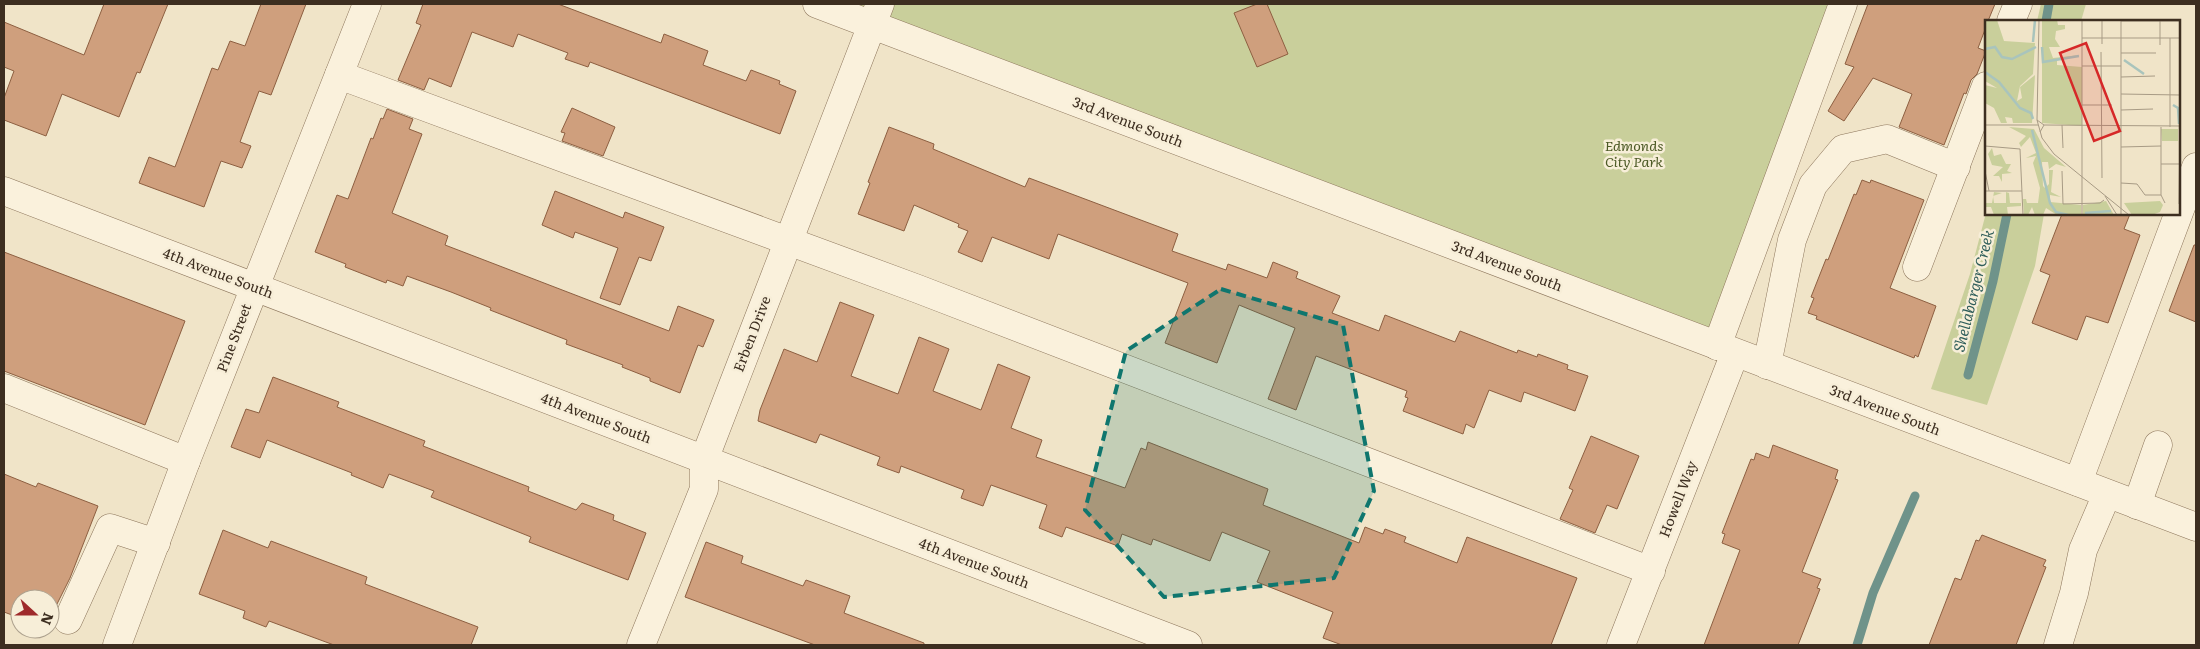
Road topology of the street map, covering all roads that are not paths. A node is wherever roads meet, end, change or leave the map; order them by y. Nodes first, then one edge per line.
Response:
1 (367, 4) edge
2 (818, 4) edge
3 (1842, 4) edge
4 (2018, 4) edge
5 (876, 14) edge
6 (2011, 20) edge
7 (339, 75) junction
8 (1985, 89) edge
9 (1956, 167) junction
10 (2196, 167) edge
11 (4, 191) edge
12 (2180, 210) edge
13 (2178, 215) edge
14 (788, 241) junction
15 (1917, 267) dead end
16 (254, 287) junction
17 (1726, 349) junction
18 (1767, 365) junction
19 (4, 388) edge
20 (2158, 445) dead end
21 (704, 460) junction
22 (186, 461) junction
23 (2078, 482) junction
24 (2107, 494) junction
25 (2137, 505) junction
26 (2196, 527) edge
27 (156, 543) junction
28 (1650, 571) junction
29 (68, 620) dead end
30 (117, 645) edge
31 (641, 645) edge
32 (1188, 645) edge
33 (1621, 645) edge
34 (2058, 645) edge

1 - 7 street, Pine Street
2 - 5 street, 3rd Avenue South
3 - 17 street, Howell Way
4 - 6 street
5 - 14 street, Erben Drive
5 - 17 street, 3rd Avenue South
7 - 14 street
7 - 16 street, Pine Street
8 - 9 street
9 - 15 street
9 - 18 street
10 - 12 street
11 - 16 street, 4th Avenue South
13 - 23 street
14 - 21 street, Erben Drive
14 - 28 street
16 - 21 street, 4th Avenue South
16 - 22 street, Pine Street
17 - 18 street, 3rd Avenue South
17 - 28 street, Howell Way
18 - 23 street, 3rd Avenue South
19 - 22 street
20 - 25 street
21 - 31 street, Erben Drive
21 - 32 street, 4th Avenue South
22 - 27 street, Pine Street
23 - 24 street, 3rd Avenue South
24 - 25 street, 3rd Avenue South
24 - 34 street
25 - 26 street, 3rd Avenue South
27 - 29 street
27 - 30 street, Pine Street
28 - 33 street, Howell Way

